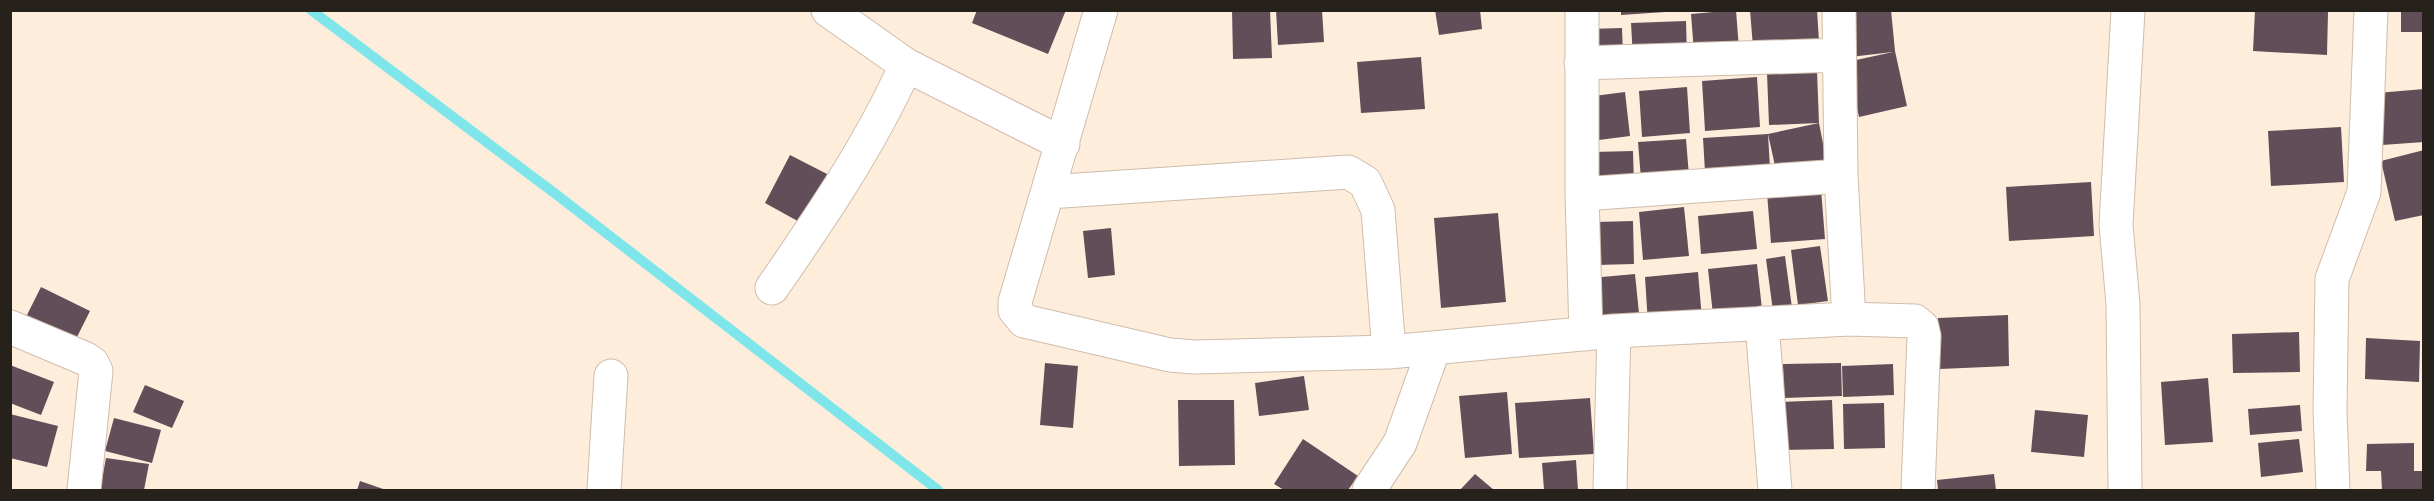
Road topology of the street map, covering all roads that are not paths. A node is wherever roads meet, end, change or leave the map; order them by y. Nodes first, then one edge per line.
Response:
1 (828, 10) edge
2 (1101, 10) edge
3 (1582, 10) edge
4 (1839, 10) edge
5 (2128, 10) edge
6 (2371, 10) edge
7 (1839, 55) junction
8 (1581, 63) junction
9 (906, 65) junction
10 (1063, 144) junction
11 (1841, 176) junction
12 (1048, 192) junction
13 (1582, 194) junction
14 (772, 288) dead end
15 (1849, 319) junction
16 (1762, 323) junction
17 (10, 327) edge
18 (1600, 332) junction
19 (1434, 348) junction
20 (1389, 352) junction
21 (611, 376) dead end
22 (84, 490) edge
23 (604, 490) edge
24 (1369, 490) edge
25 (1610, 490) edge
26 (1774, 490) edge
27 (1918, 490) edge
28 (2125, 490) edge
29 (2333, 490) edge

1 - 9 street
2 - 10 street
3 - 8 street
4 - 7 street
5 - 28 street
6 - 29 street
7 - 8 street
7 - 11 street
8 - 13 street
9 - 10 street
9 - 14 street
10 - 12 street
11 - 13 street
11 - 15 street
12 - 20 street
12 - 20 street
13 - 18 street
15 - 16 street
15 - 27 street
16 - 18 street
16 - 26 street
17 - 22 street
18 - 19 street
18 - 25 street
19 - 20 street
19 - 24 street
21 - 23 street

